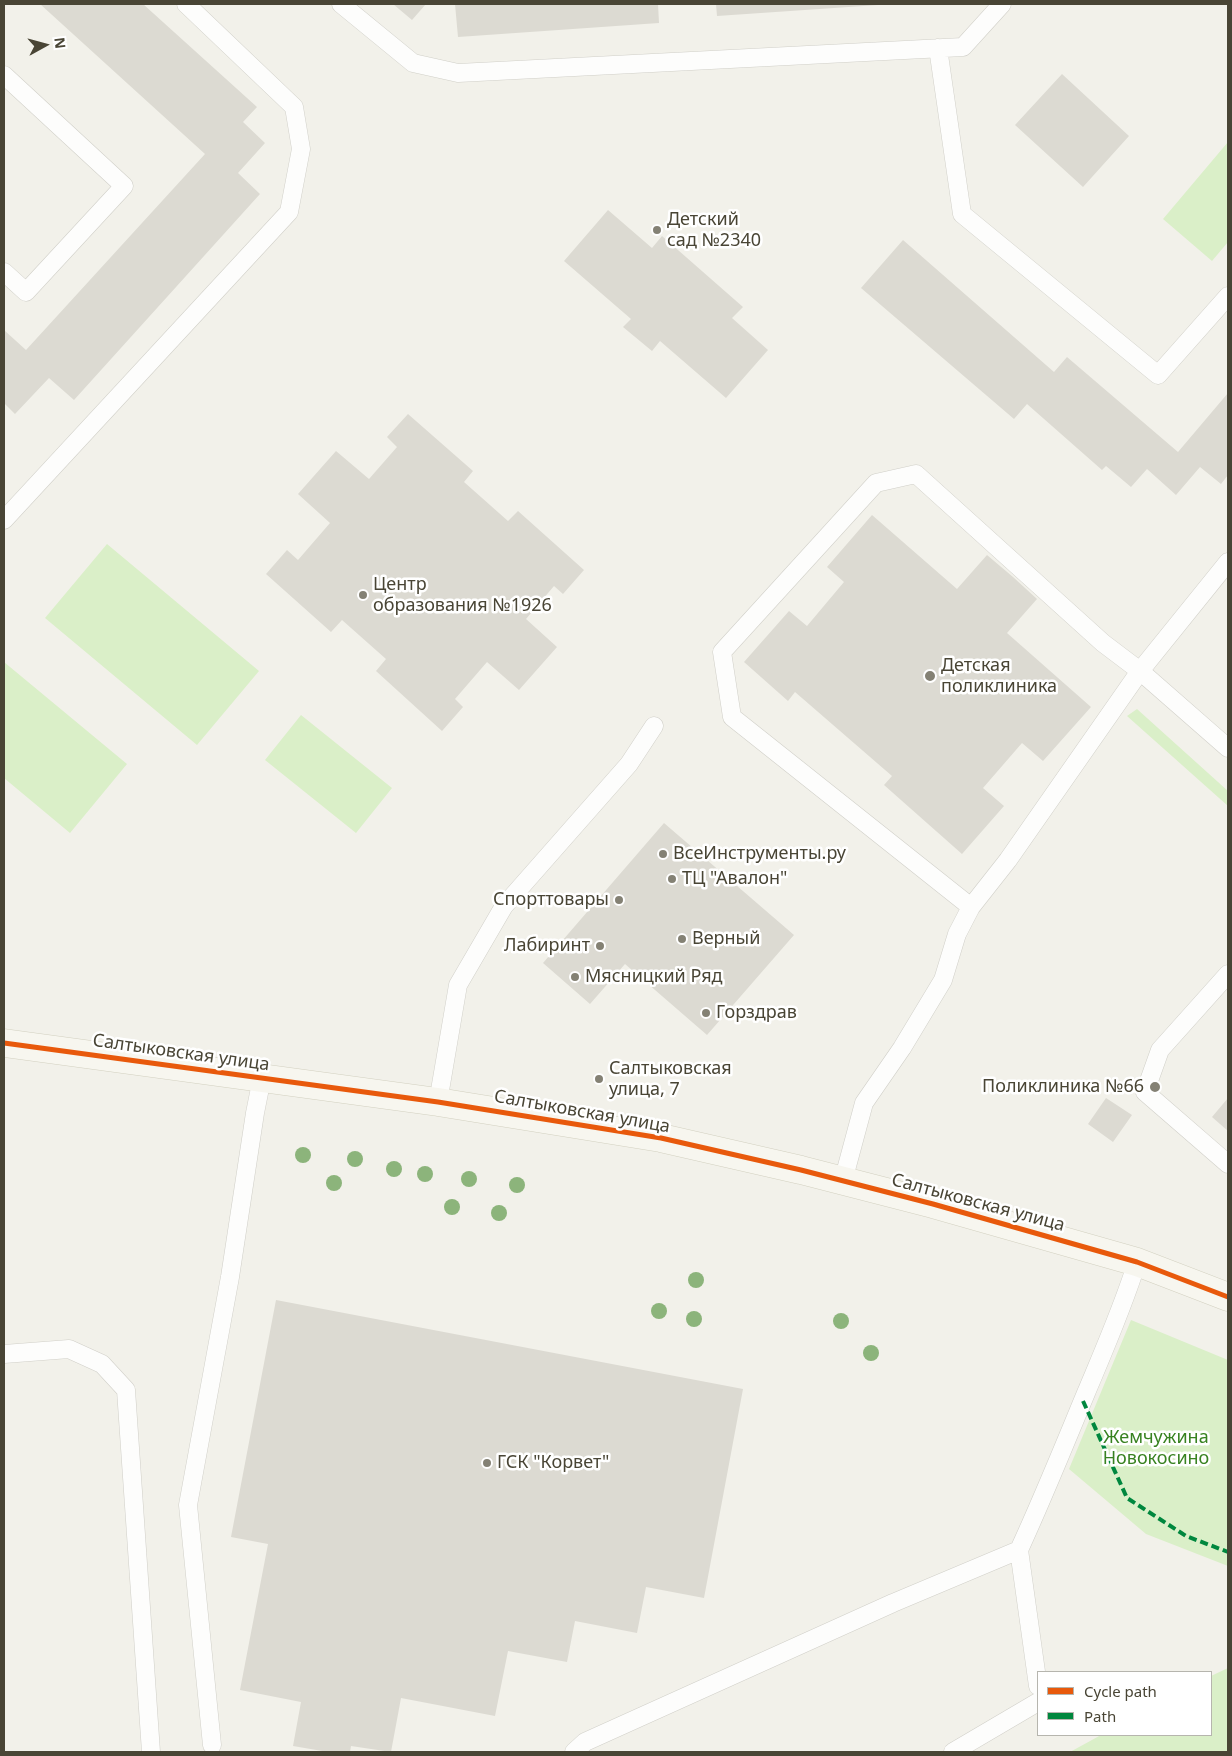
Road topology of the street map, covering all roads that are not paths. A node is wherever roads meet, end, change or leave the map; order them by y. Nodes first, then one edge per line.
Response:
1 (186, 4) edge
2 (341, 4) edge
3 (1002, 4) edge
4 (938, 48) junction
5 (4, 75) edge
6 (4, 272) edge
7 (1228, 296) edge
8 (7, 511) edge
9 (1228, 562) edge
10 (1140, 671) junction
11 (654, 726) dead end
12 (1228, 748) edge
13 (971, 907) junction
14 (1228, 974) edge
15 (4, 1043) edge
16 (262, 1078) junction
17 (438, 1102) junction
18 (1228, 1164) edge
19 (843, 1181) junction
20 (1136, 1262) junction
21 (1228, 1297) edge
22 (4, 1354) edge
23 (1019, 1550) junction
24 (1037, 1679) edge
25 (1037, 1703) edge
26 (212, 1745) dead end
27 (151, 1752) edge
28 (574, 1752) edge
29 (953, 1752) edge

1 - 8 lane
2 - 4 lane
3 - 4 lane
4 - 7 lane
5 - 6 lane
9 - 10 lane
10 - 12 lane
10 - 13 lane
10 - 13 lane
11 - 17 lane
13 - 19 lane
14 - 18 lane
15 - 16 street, Салтыковская улица
16 - 17 street, Салтыковская улица
16 - 26 lane
17 - 19 street, Салтыковская улица
19 - 20 street, Салтыковская улица
20 - 21 street, Салтыковская улица
20 - 23 lane
22 - 27 lane
23 - 24 lane
23 - 28 lane
25 - 29 lane

